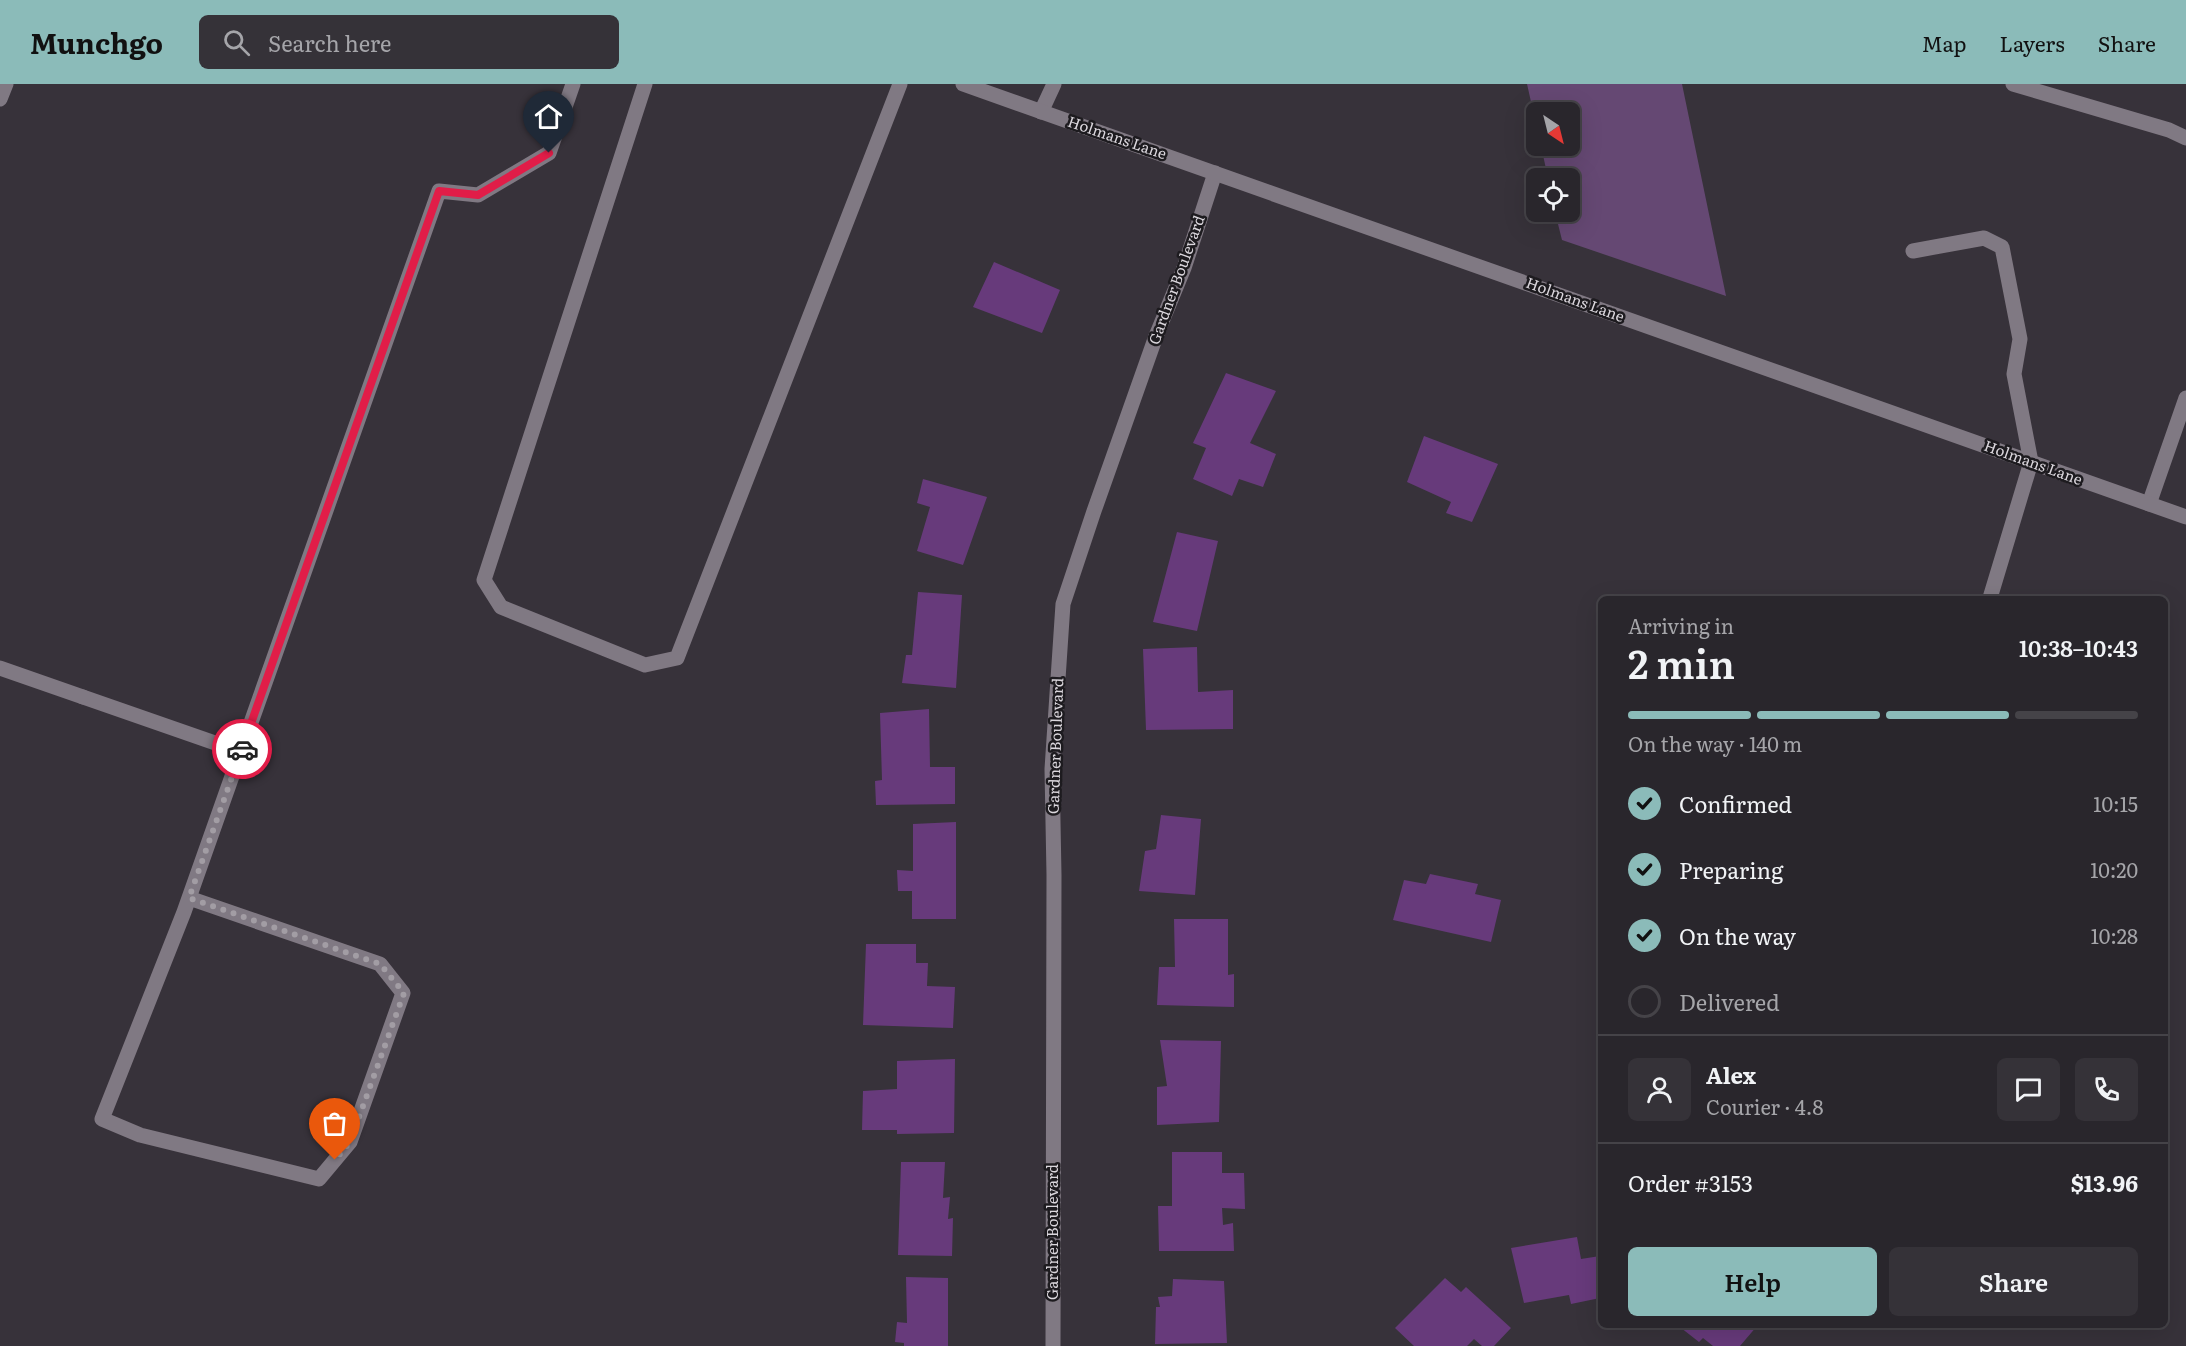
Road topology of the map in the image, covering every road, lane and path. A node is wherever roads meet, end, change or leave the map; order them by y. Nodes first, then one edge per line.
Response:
1 (6, 84) edge
2 (573, 84) edge
3 (645, 84) edge
4 (900, 84) edge
5 (963, 84) edge
6 (1054, 84) edge
7 (2013, 84) edge
8 (0, 99) edge
9 (1041, 112) junction
10 (2186, 138) edge
11 (1215, 173) junction
12 (1912, 251) dead end
13 (2186, 398) edge
14 (2031, 462) junction
15 (2149, 504) junction
16 (2186, 517) edge
17 (1991, 596) edge
18 (0, 668) edge
19 (241, 752) junction
20 (189, 898) junction
21 (1053, 1346) edge

1 - 8 main road
2 - 19 main road
3 - 4 main road
5 - 9 main road, Holmans Lane
6 - 9 main road
7 - 10 main road
9 - 11 main road, Holmans Lane
11 - 14 main road, Holmans Lane
11 - 21 main road, Gardner Boulevard
12 - 14 main road
13 - 15 main road
14 - 15 main road, Holmans Lane
14 - 17 main road
15 - 16 main road, Holmans Lane
18 - 19 main road
19 - 20 main road
20 - 20 main road

